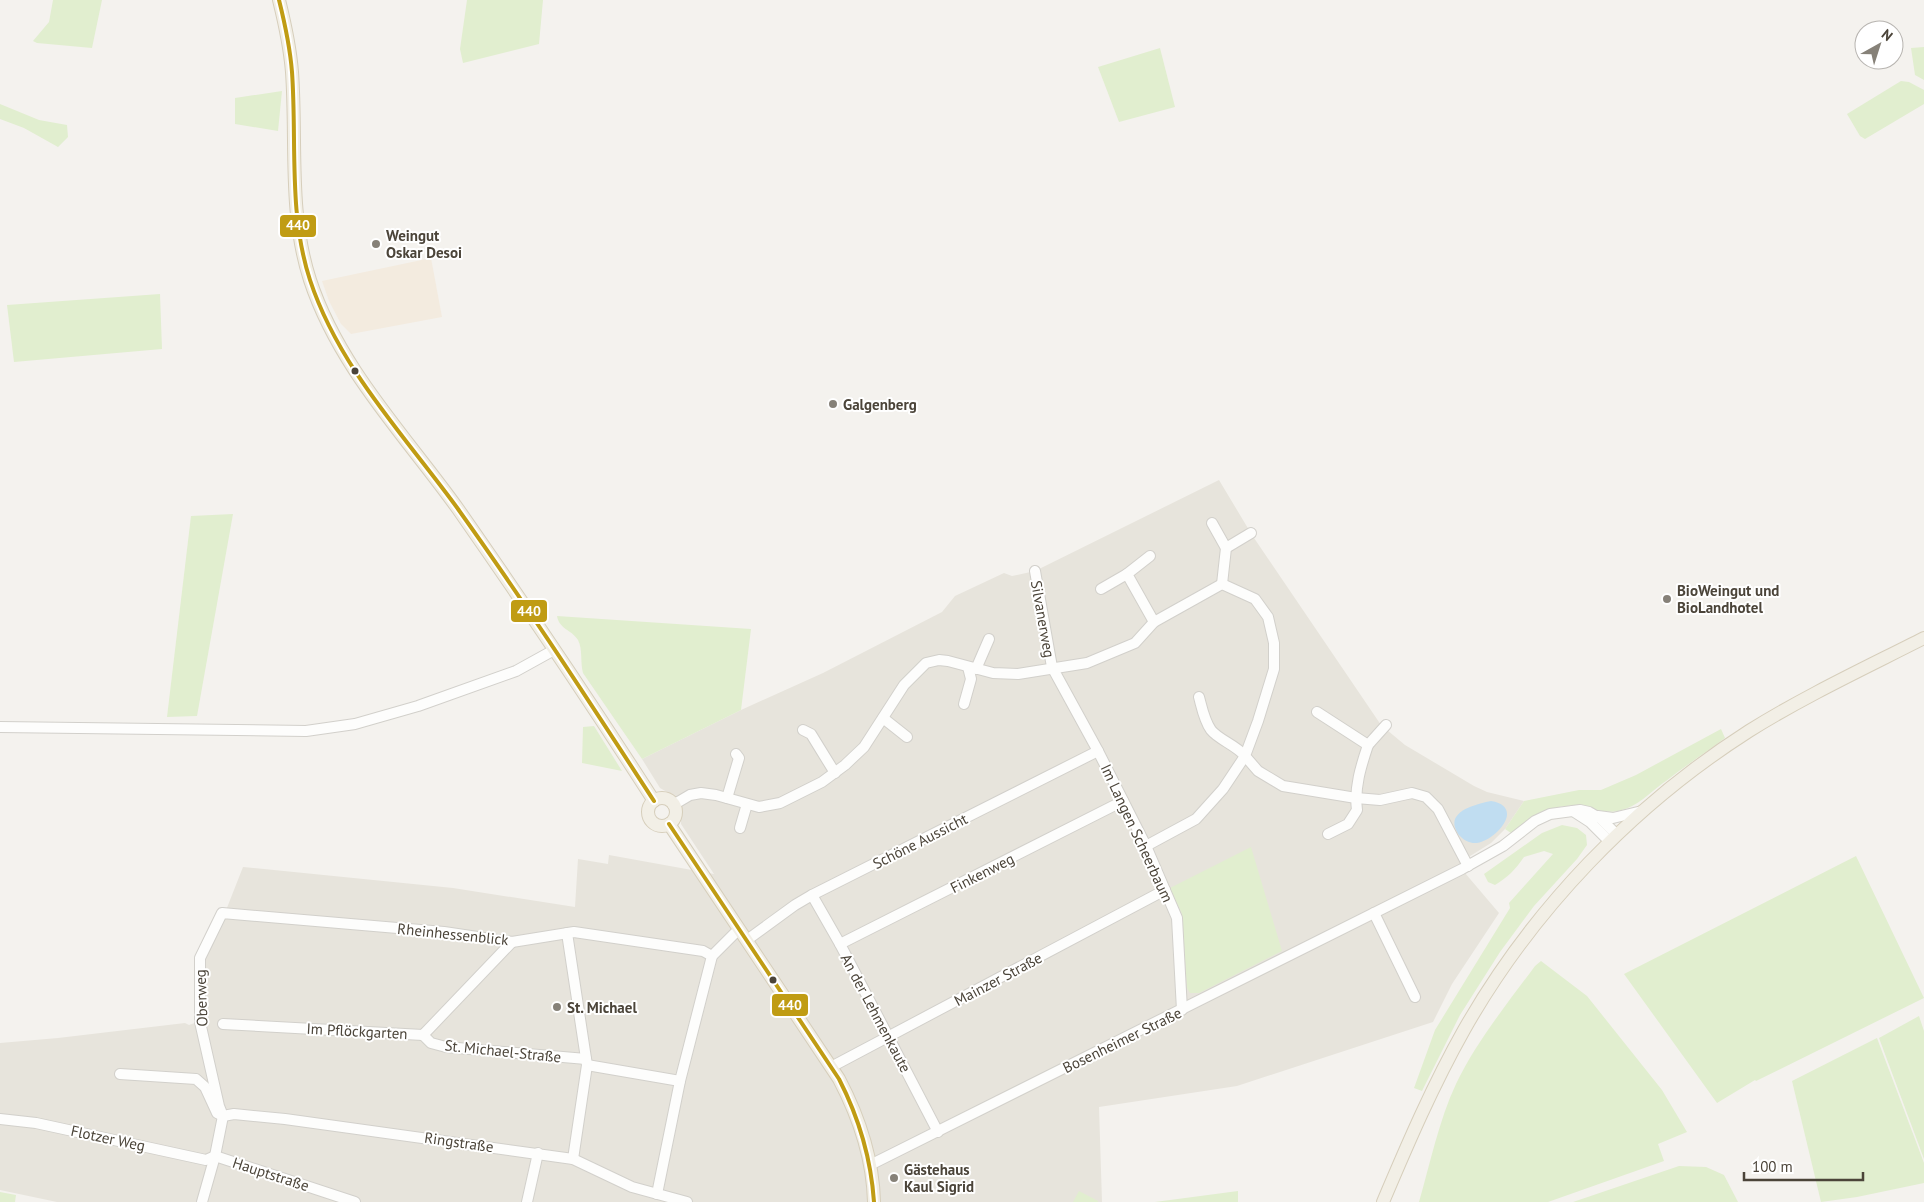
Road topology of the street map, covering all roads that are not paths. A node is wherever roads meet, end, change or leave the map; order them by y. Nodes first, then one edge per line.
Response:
1 (279, 0) edge
2 (1212, 523) dead end
3 (1251, 533) dead end
4 (1226, 548) junction
5 (1150, 556) dead end
6 (1035, 571) dead end
7 (1127, 574) junction
8 (1222, 584) junction
9 (1101, 589) dead end
10 (1154, 622) junction
11 (1924, 638) edge
12 (989, 639) dead end
13 (554, 650) junction
14 (1052, 667) junction
15 (972, 668) junction
16 (1199, 697) dead end
17 (964, 704) dead end
18 (1318, 712) dead end
19 (883, 718) junction
20 (1386, 725) dead end
21 (0, 727) edge
22 (804, 730) dead end
23 (908, 737) dead end
24 (1368, 745) junction
25 (1098, 751) junction
26 (736, 754) dead end
27 (1245, 756) junction
28 (835, 773) junction
29 (727, 798) junction
30 (1356, 798) junction
31 (654, 801) junction
32 (1123, 801) junction
33 (748, 804) junction
34 (673, 805) junction
35 (1644, 810) junction
36 (1572, 811) junction
37 (1597, 816) junction
38 (669, 824) junction
39 (740, 828) dead end
40 (1328, 834) dead end
41 (1613, 839) junction
42 (1146, 846) junction
43 (1468, 866) junction
44 (1165, 890) junction
45 (812, 895) junction
46 (222, 913) joint
47 (1374, 913) junction
48 (567, 933) junction
49 (743, 934) junction
50 (512, 942) junction
51 (840, 944) junction
52 (712, 956) junction
53 (1415, 997) dead end
54 (1182, 1010) junction
55 (223, 1024) dead end
56 (423, 1035) junction
57 (889, 1037) junction
58 (586, 1062) junction
59 (831, 1067) junction
60 (120, 1074) dead end
61 (680, 1081) junction
62 (223, 1116) junction
63 (0, 1119) edge
64 (938, 1132) junction
65 (538, 1153) junction
66 (215, 1156) junction
67 (573, 1159) junction
68 (870, 1165) junction
69 (657, 1194) junction
70 (202, 1202) edge
71 (355, 1202) edge
72 (527, 1202) edge
73 (687, 1202) edge
74 (874, 1202) edge
75 (1384, 1202) edge

1 - 13 main road
2 - 4 street
3 - 4 street
4 - 8 street
5 - 7 street
6 - 14 street, Silvanerweg
7 - 9 street
7 - 10 street
8 - 10 street
8 - 27 street
10 - 14 street
11 - 35 main road
12 - 15 street
13 - 21 street
13 - 31 main road
14 - 15 street
14 - 25 street, Im Langen Scheerbaum
15 - 17 street
15 - 19 street
16 - 27 street
18 - 24 street
19 - 23 street
19 - 28 street
20 - 24 street
22 - 28 street
24 - 30 street
25 - 32 street, Im Langen Scheerbaum
25 - 45 street, Schöne Aussicht
26 - 29 street
27 - 30 street
27 - 42 street
28 - 33 street
29 - 33 street
29 - 34 street
30 - 40 street
30 - 43 street
31 - 34 main road
31 - 38 main road
32 - 42 street, Im Langen Scheerbaum
32 - 51 street, Finkenweg
33 - 39 street
34 - 38 main road
35 - 37 street
35 - 41 main road
36 - 37 street
36 - 41 street
36 - 43 street, Bosenheimer Straße
37 - 41 street
38 - 49 main road
41 - 75 main road
42 - 44 street, Im Langen Scheerbaum
43 - 47 street, Bosenheimer Straße
44 - 54 street, Im Langen Scheerbaum
44 - 57 street, Mainzer Straße
45 - 49 street, Schöne Aussicht
45 - 51 street, An der Lehmenkaute
46 - 50 street, Rheinhessenblick
46 - 62 street, Oberweg
47 - 53 street
47 - 54 street, Bosenheimer Straße
48 - 50 street, Rheinhessenblick
48 - 52 street, Rheinhessenblick
48 - 58 street
49 - 52 street, Schöne Aussicht
49 - 59 main road
50 - 56 street, Im Pflöckgarten
51 - 57 street, An der Lehmenkaute
52 - 61 street
54 - 64 street, Bosenheimer Straße
55 - 56 street, Im Pflöckgarten
56 - 58 street, St. Michael-Straße
57 - 59 street, Mainzer Straße
57 - 64 street, An der Lehmenkaute
58 - 61 street, St. Michael-Straße
58 - 67 street
59 - 68 main road
60 - 62 street
61 - 69 street
62 - 65 street, Ringstraße
62 - 66 street, Oberweg
63 - 66 street, Flotzer Weg
64 - 68 street, Bosenheimer Straße
65 - 67 street, Ringstraße
65 - 72 street
66 - 70 street, Oberweg
66 - 71 street, Hauptstraße
67 - 69 street, Ringstraße
68 - 74 main road
69 - 73 street, Ringstraße

